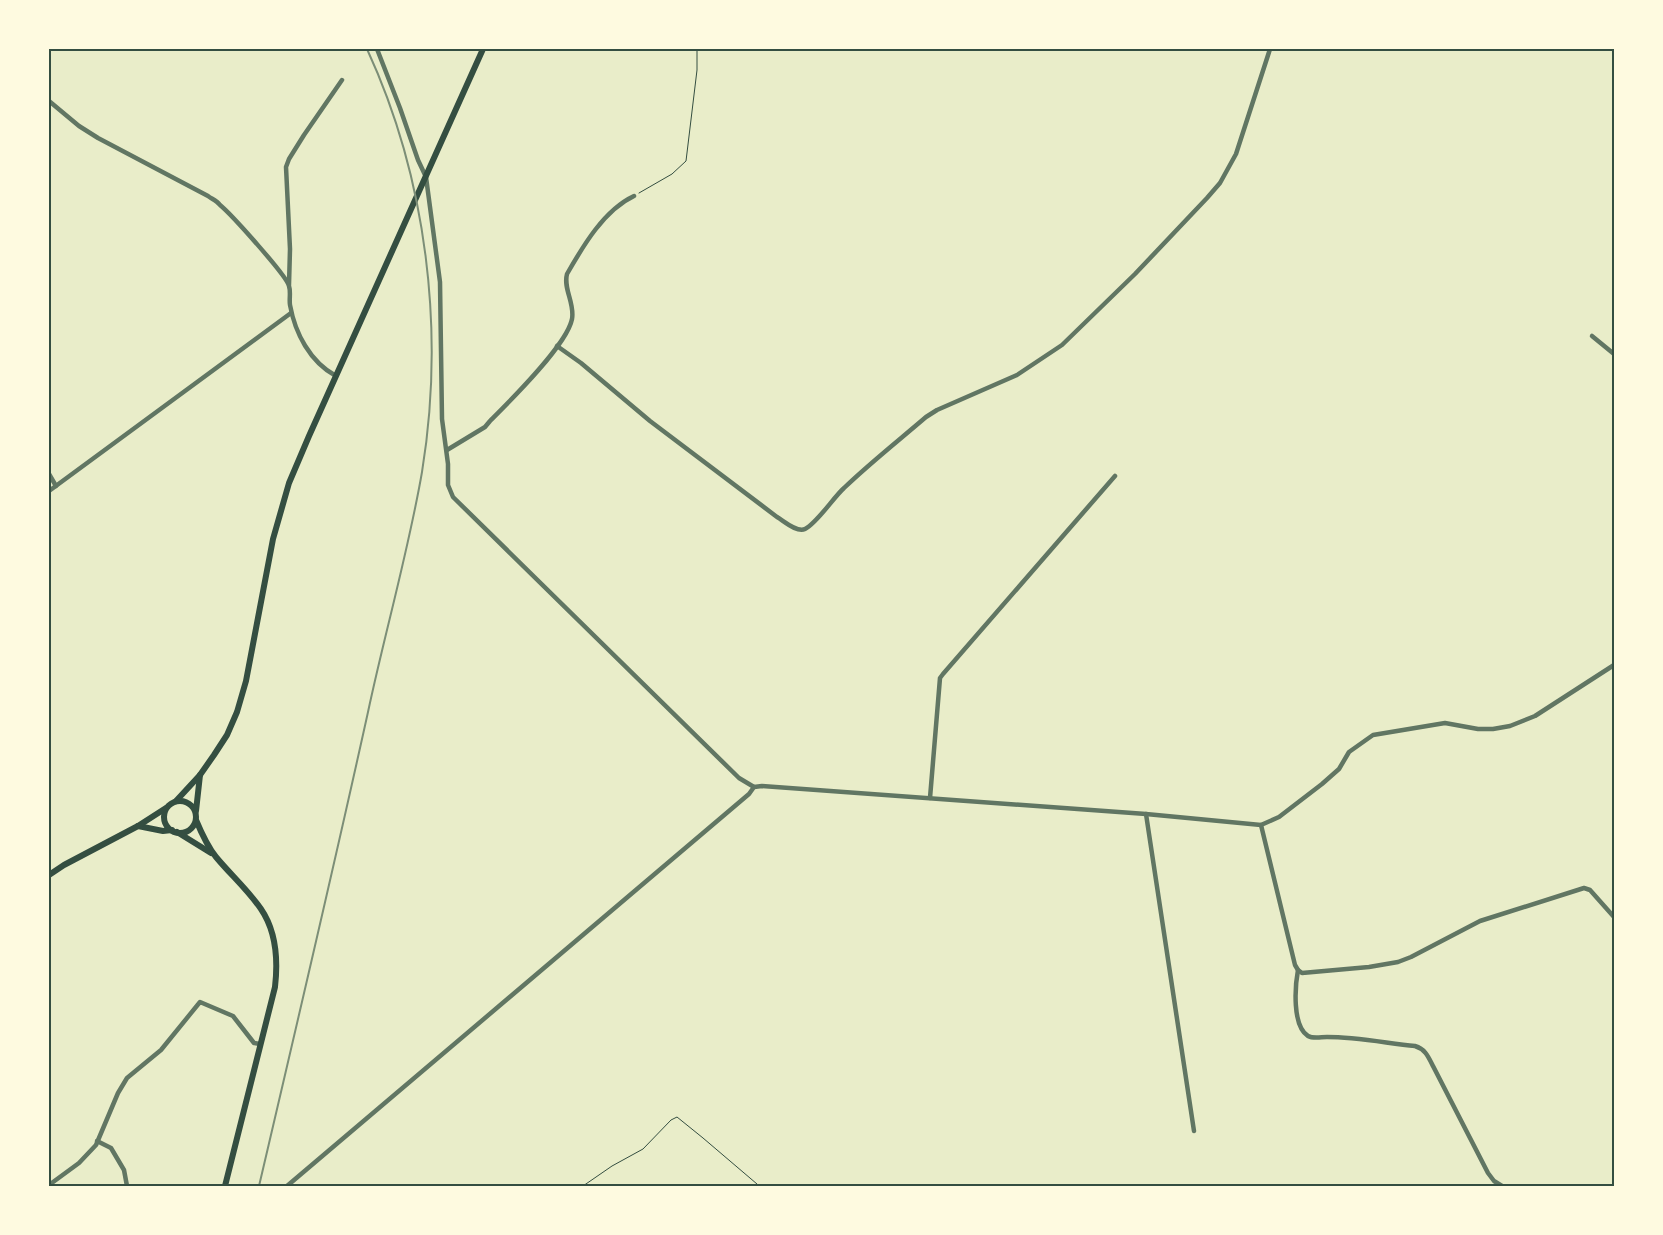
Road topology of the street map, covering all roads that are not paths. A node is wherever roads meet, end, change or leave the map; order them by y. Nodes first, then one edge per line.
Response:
1 (377, 49) edge
2 (483, 49) edge
3 (1270, 49) edge
4 (342, 80) dead end
5 (49, 101) edge
6 (425, 180) junction
7 (634, 196) road end
8 (290, 285) junction
9 (292, 313) junction
10 (1592, 336) dead end
11 (557, 346) junction
12 (1614, 354) edge
13 (336, 376) junction
14 (447, 450) junction
15 (49, 474) edge
16 (1115, 476) dead end
17 (56, 486) junction
18 (49, 491) edge
19 (1614, 665) edge
20 (200, 776) junction
21 (754, 787) junction
22 (930, 798) junction
23 (176, 801) junction
24 (166, 808) junction
25 (1146, 814) junction
26 (196, 816) junction
27 (1261, 825) junction
28 (138, 826) junction
29 (174, 831) junction
30 (214, 855) junction
31 (49, 875) edge
32 (1614, 917) edge
33 (1298, 970) junction
34 (260, 1044) junction
35 (1194, 1131) dead end
36 (96, 1143) junction
37 (49, 1186) edge
38 (127, 1186) edge
39 (225, 1186) edge
40 (287, 1186) edge
41 (1502, 1186) edge

1 - 6 street
2 - 6 main road
3 - 11 street
4 - 8 street
5 - 8 street
6 - 13 main road
6 - 14 street
7 - 11 street
8 - 9 street
9 - 13 street
9 - 17 street
10 - 12 street
11 - 14 street
13 - 20 main road
14 - 21 street
15 - 17 street
16 - 22 street
17 - 18 street
19 - 27 street
20 - 23 main road
20 - 26 main road
21 - 22 street
21 - 40 street
22 - 25 street
23 - 24 main road
23 - 26 main road
24 - 28 main road
24 - 29 main road
25 - 27 street
25 - 35 street
26 - 29 main road
26 - 30 main road
27 - 33 street
28 - 29 main road
28 - 31 main road
29 - 30 main road
30 - 34 main road
32 - 33 street
33 - 41 street
34 - 36 street
34 - 39 main road
36 - 37 street
36 - 38 street

